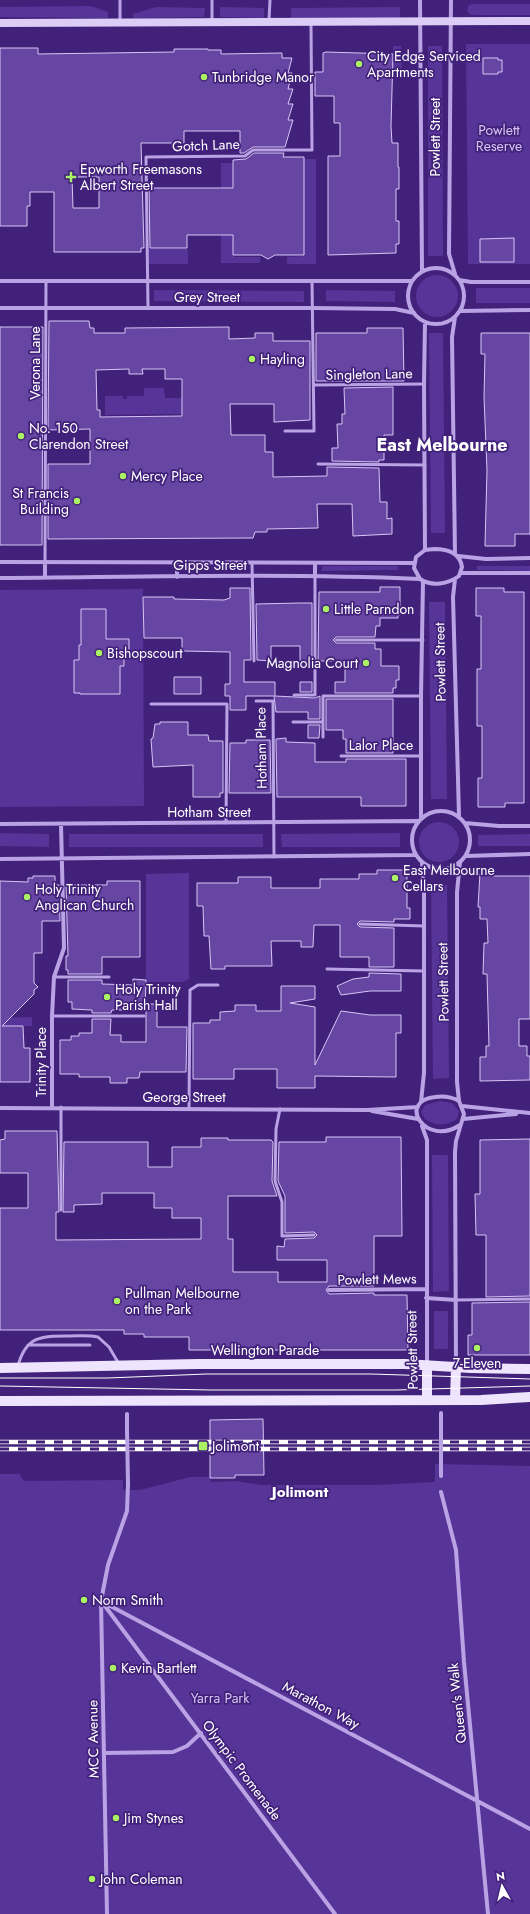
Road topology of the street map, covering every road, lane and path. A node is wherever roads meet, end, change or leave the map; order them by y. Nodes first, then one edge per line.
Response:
1 (120, 0) edge
2 (212, 0) edge
3 (270, 0) edge
4 (420, 0) edge
5 (451, 0) edge
6 (420, 21) junction
7 (450, 21) junction
8 (530, 21) edge
9 (212, 22) junction
10 (269, 22) junction
11 (311, 22) junction
12 (0, 23) edge
13 (120, 23) junction
14 (422, 271) junction
15 (454, 274) junction
16 (459, 280) junction
17 (0, 281) edge
18 (46, 281) junction
19 (147, 281) junction
20 (312, 281) junction
21 (412, 281) junction
22 (530, 282) edge
23 (0, 308) edge
24 (46, 308) junction
25 (148, 308) junction
26 (312, 308) junction
27 (530, 310) edge
28 (460, 311) junction
29 (414, 312) junction
30 (455, 317) junction
31 (425, 322) junction
32 (424, 384) junction
33 (314, 385) junction
34 (285, 431) dead end
35 (45, 445) junction
36 (86, 445) dead end
37 (318, 464) dead end
38 (425, 465) junction
39 (425, 550) junction
40 (457, 555) junction
41 (530, 558) edge
42 (0, 562) edge
43 (45, 562) junction
44 (177, 562) junction
45 (252, 563) junction
46 (315, 563) junction
47 (414, 563) junction
48 (461, 573) junction
49 (530, 573) edge
50 (177, 576) junction
51 (252, 576) junction
52 (314, 576) junction
53 (45, 577) junction
54 (0, 578) edge
55 (455, 579) junction
56 (421, 580) junction
57 (336, 640) dead end
58 (423, 640) junction
59 (254, 661) dead end
60 (294, 695) dead end
61 (421, 696) junction
62 (256, 701) dead end
63 (151, 704) dead end
64 (293, 722) dead end
65 (323, 722) junction
66 (323, 737) dead end
67 (341, 756) dead end
68 (421, 756) junction
69 (459, 816) junction
70 (422, 817) junction
71 (418, 821) junction
72 (273, 822) junction
73 (226, 823) junction
74 (466, 823) junction
75 (0, 824) edge
76 (61, 824) junction
77 (530, 826) edge
78 (530, 854) edge
79 (415, 855) junction
80 (274, 856) junction
81 (466, 856) junction
82 (62, 858) junction
83 (0, 859) edge
84 (460, 862) junction
85 (422, 863) junction
86 (360, 924) dead end
87 (424, 926) junction
88 (327, 969) dead end
89 (424, 971) junction
90 (54, 977) junction
91 (109, 977) dead end
92 (218, 985) dead end
93 (52, 1016) junction
94 (144, 1016) dead end
95 (459, 1101) junction
96 (421, 1102) junction
97 (462, 1106) junction
98 (52, 1107) junction
99 (61, 1107) junction
100 (418, 1107) junction
101 (0, 1108) edge
102 (189, 1108) junction
103 (280, 1109) junction
104 (367, 1110) junction
105 (524, 1112) junction
106 (530, 1113) edge
107 (418, 1119) junction
108 (463, 1120) junction
109 (422, 1125) junction
110 (460, 1125) junction
111 (61, 1210) dead end
112 (314, 1235) dead end
113 (426, 1289) junction
114 (328, 1290) dead end
115 (426, 1298) junction
116 (530, 1299) edge
117 (456, 1300) junction
118 (28, 1345) junction
119 (90, 1345) dead end
120 (427, 1365) junction
121 (121, 1367) junction
122 (456, 1367) junction
123 (0, 1368) edge
124 (18, 1368) junction
125 (530, 1369) edge
126 (530, 1397) edge
127 (427, 1400) junction
128 (456, 1400) junction
129 (0, 1401) edge
130 (441, 1413) dead end
131 (127, 1414) dead end
132 (441, 1476) dead end
133 (441, 1492) dead end
134 (101, 1600) junction
135 (201, 1733) junction
136 (104, 1753) junction
137 (478, 1801) junction
138 (530, 1829) edge
139 (107, 1914) edge
140 (335, 1914) edge
141 (488, 1914) edge

1 - 13 lane
2 - 9 lane
3 - 10 lane
4 - 6 street, Powlett Street
5 - 7 street, Powlett Street
6 - 7 street
6 - 11 street
6 - 14 street, Powlett Street
7 - 8 street
7 - 15 street, Powlett Street
9 - 10 street
9 - 13 street
10 - 11 street
11 - 19 lane, Gotch Lane
12 - 13 street
14 - 15 street
14 - 21 street
15 - 16 street
16 - 22 street
16 - 28 street
17 - 18 street, Grey Street
18 - 19 street, Grey Street
18 - 24 lane, Verona Lane
19 - 20 street, Grey Street
19 - 25 lane, Gotch Lane
20 - 21 street, Grey Street
20 - 26 lane, Singleton Lane
21 - 29 street
23 - 24 street, Grey Street
24 - 25 street, Grey Street
24 - 35 lane, Verona Lane
25 - 26 street, Grey Street
26 - 29 street, Grey Street
26 - 33 lane, Singleton Lane
27 - 28 street
28 - 30 street
29 - 31 street
30 - 31 street
30 - 40 street
31 - 32 street
32 - 33 lane, Singleton Lane
32 - 38 street
33 - 34 lane, Singleton Lane
35 - 36 lane
35 - 43 lane, Verona Lane
37 - 38 lane
38 - 39 street
39 - 40 street
39 - 47 street
40 - 41 street
40 - 48 street
42 - 43 street, Gipps Street
43 - 44 street, Gipps Street
43 - 53 street
44 - 45 street, Gipps Street
44 - 50 street
45 - 46 street, Gipps Street
45 - 51 lane
46 - 47 street, Gipps Street
46 - 52 street
47 - 56 street
48 - 49 street
48 - 55 street
50 - 51 street, Gipps Street
50 - 53 street, Gipps Street
51 - 52 street, Gipps Street
51 - 59 lane
52 - 56 street, Gipps Street
52 - 60 lane
53 - 54 street, Gipps Street
55 - 56 street
55 - 69 street, Powlett Street
56 - 58 street, Powlett Street
57 - 58 lane
58 - 61 street, Powlett Street
61 - 65 lane
61 - 68 street, Powlett Street
62 - 72 lane, Hotham Place
63 - 73 lane
64 - 65 lane
65 - 66 lane
67 - 68 lane, Lalor Place
68 - 70 street, Powlett Street
69 - 70 street
69 - 74 street
70 - 71 street
71 - 72 street, Hotham Street
71 - 79 street
72 - 73 street, Hotham Street
72 - 80 lane, Hotham Place
73 - 76 street, Hotham Street
74 - 77 street
74 - 81 street
75 - 76 street, Hotham Street
76 - 82 street, Trinity Place
78 - 81 street
79 - 80 street
79 - 85 street
80 - 82 street
81 - 84 street
82 - 83 street
82 - 90 street, Trinity Place
84 - 85 street
84 - 95 street, Powlett Street
85 - 87 street, Powlett Street
86 - 87 lane
87 - 89 street, Powlett Street
88 - 89 lane
89 - 96 street, Powlett Street
90 - 91 lane
90 - 93 street, Trinity Place
92 - 102 lane
93 - 94 lane, Trinity Place
93 - 98 street, Trinity Place
95 - 96 street
95 - 97 street
96 - 100 street
97 - 105 street
97 - 108 street
98 - 99 street, George Street
98 - 101 street, George Street
99 - 102 street, George Street
99 - 111 lane
100 - 104 street, George Street
100 - 107 street
102 - 103 street, George Street
103 - 104 street, George Street
103 - 112 lane
104 - 107 street, George Street
105 - 106 street
105 - 108 street
107 - 109 street
108 - 110 street
109 - 110 street
109 - 113 street, Powlett Street
110 - 117 street
113 - 114 street, Powlett Mews
113 - 115 street, Powlett Street
115 - 117 street, Powlett Street
115 - 120 street, Powlett Street
116 - 117 lane
117 - 122 street
118 - 119 lane
118 - 121 lane
118 - 124 lane
120 - 121 main road, Wellington Parade
120 - 122 main road, Wellington Parade
120 - 127 main road, Powlett Street
121 - 124 main road, Wellington Parade
122 - 125 main road, Wellington Parade
122 - 128 main road
123 - 124 main road, Wellington Parade
126 - 128 main road
127 - 128 main road
127 - 129 main road
130 - 132 street, bridge
131 - 134 street, MCC Avenue, bridge
133 - 137 street, Queen's Walk
134 - 135 street, Olympic Promenade
134 - 136 street, MCC Avenue
134 - 137 street, Marathon Way
135 - 136 street
135 - 140 street, Olympic Promenade
136 - 139 street, MCC Avenue
137 - 138 street, Marathon Way
137 - 141 street, Queen's Walk

